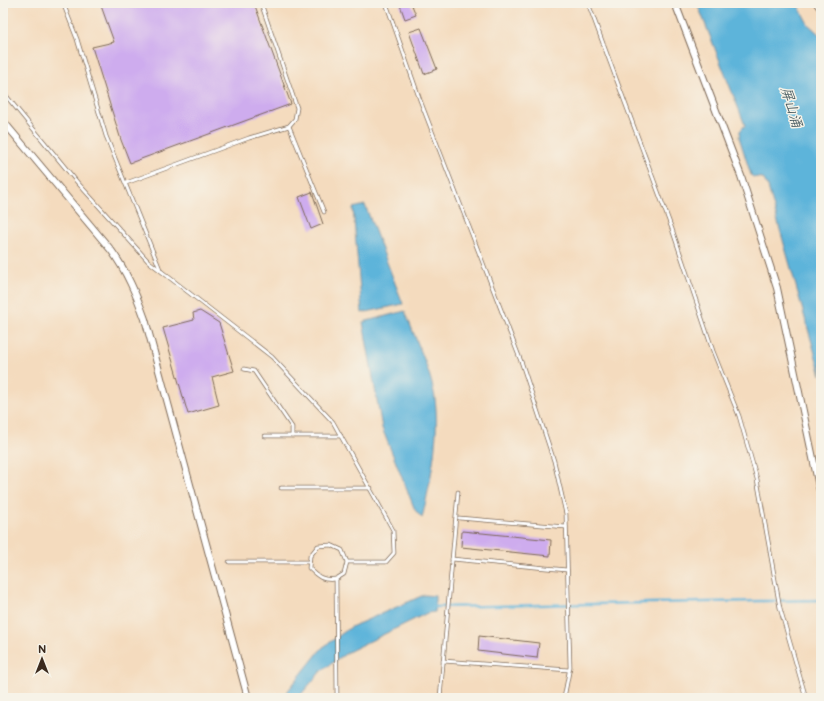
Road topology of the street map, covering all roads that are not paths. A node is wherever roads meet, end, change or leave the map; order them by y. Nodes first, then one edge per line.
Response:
1 (63, 3) edge
2 (261, 3) edge
3 (386, 3) edge
4 (588, 3) edge
5 (675, 3) edge
6 (818, 3) edge
7 (821, 7) edge
8 (3, 92) edge
9 (3, 121) edge
10 (289, 126) junction
11 (126, 183) junction
12 (324, 212) dead end
13 (161, 271) junction
14 (244, 369) dead end
15 (265, 436) dead end
16 (292, 436) junction
17 (341, 436) junction
18 (281, 488) dead end
19 (371, 488) junction
20 (458, 492) dead end
21 (821, 496) edge
22 (459, 518) dead end
23 (566, 527) junction
24 (452, 559) junction
25 (229, 562) dead end
26 (309, 562) junction
27 (347, 562) junction
28 (567, 570) junction
29 (336, 579) junction
30 (443, 661) junction
31 (569, 670) junction
32 (248, 698) edge
33 (337, 698) edge
34 (440, 698) edge
35 (564, 698) edge
36 (806, 698) edge

1 - 11 lane
2 - 10 lane
3 - 23 lane
4 - 36 lane
5 - 21 street
6 - 7 street
8 - 13 lane
9 - 32 street
10 - 11 lane
10 - 12 lane
11 - 13 lane
13 - 17 lane
14 - 16 lane
15 - 16 lane
16 - 17 lane
17 - 19 lane
18 - 19 lane
19 - 27 lane
20 - 24 lane
22 - 23 lane
23 - 28 lane
24 - 28 lane
24 - 30 lane
25 - 26 lane
26 - 27 lane
26 - 29 lane
27 - 29 lane
28 - 31 lane
29 - 33 lane
30 - 31 lane
30 - 34 lane
31 - 35 lane

